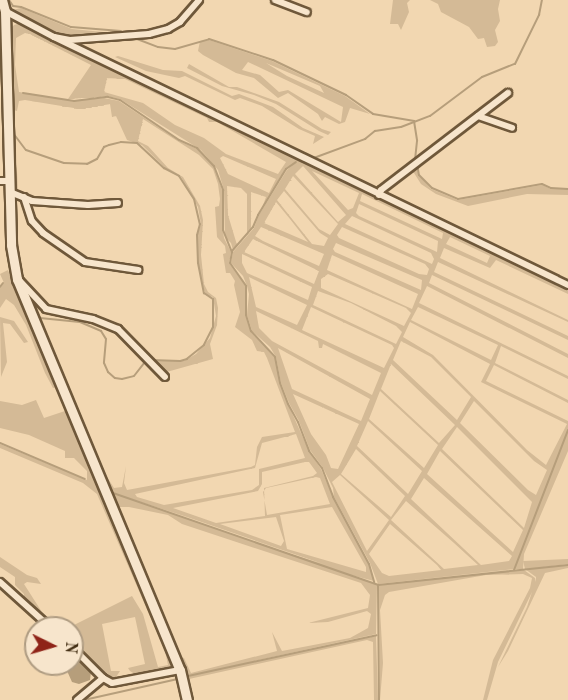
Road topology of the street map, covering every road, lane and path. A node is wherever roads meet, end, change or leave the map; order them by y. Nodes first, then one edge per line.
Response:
1 (2, 0) edge
2 (199, 0) edge
3 (274, 0) edge
4 (5, 11) junction
5 (307, 12) dead end
6 (54, 37) junction
7 (508, 93) dead end
8 (478, 116) junction
9 (512, 128) dead end
10 (5, 181) edge
11 (10, 192) junction
12 (379, 195) junction
13 (24, 197) junction
14 (118, 203) dead end
15 (138, 270) dead end
16 (17, 279) junction
17 (568, 285) edge
18 (165, 377) dead end
19 (0, 582) edge
20 (38, 616) edge
21 (84, 660) edge
22 (180, 670) junction
23 (103, 678) junction
24 (77, 700) edge
25 (187, 700) edge

1 - 4 street
2 - 6 street
3 - 5 street
4 - 6 street
4 - 10 street
6 - 12 street
7 - 8 street
8 - 9 street
8 - 12 street
10 - 11 street
11 - 13 street
11 - 16 street
12 - 17 street
13 - 14 street
13 - 15 street
16 - 18 street
16 - 22 street
19 - 20 street
21 - 23 street
22 - 23 street
22 - 25 street
23 - 24 street

